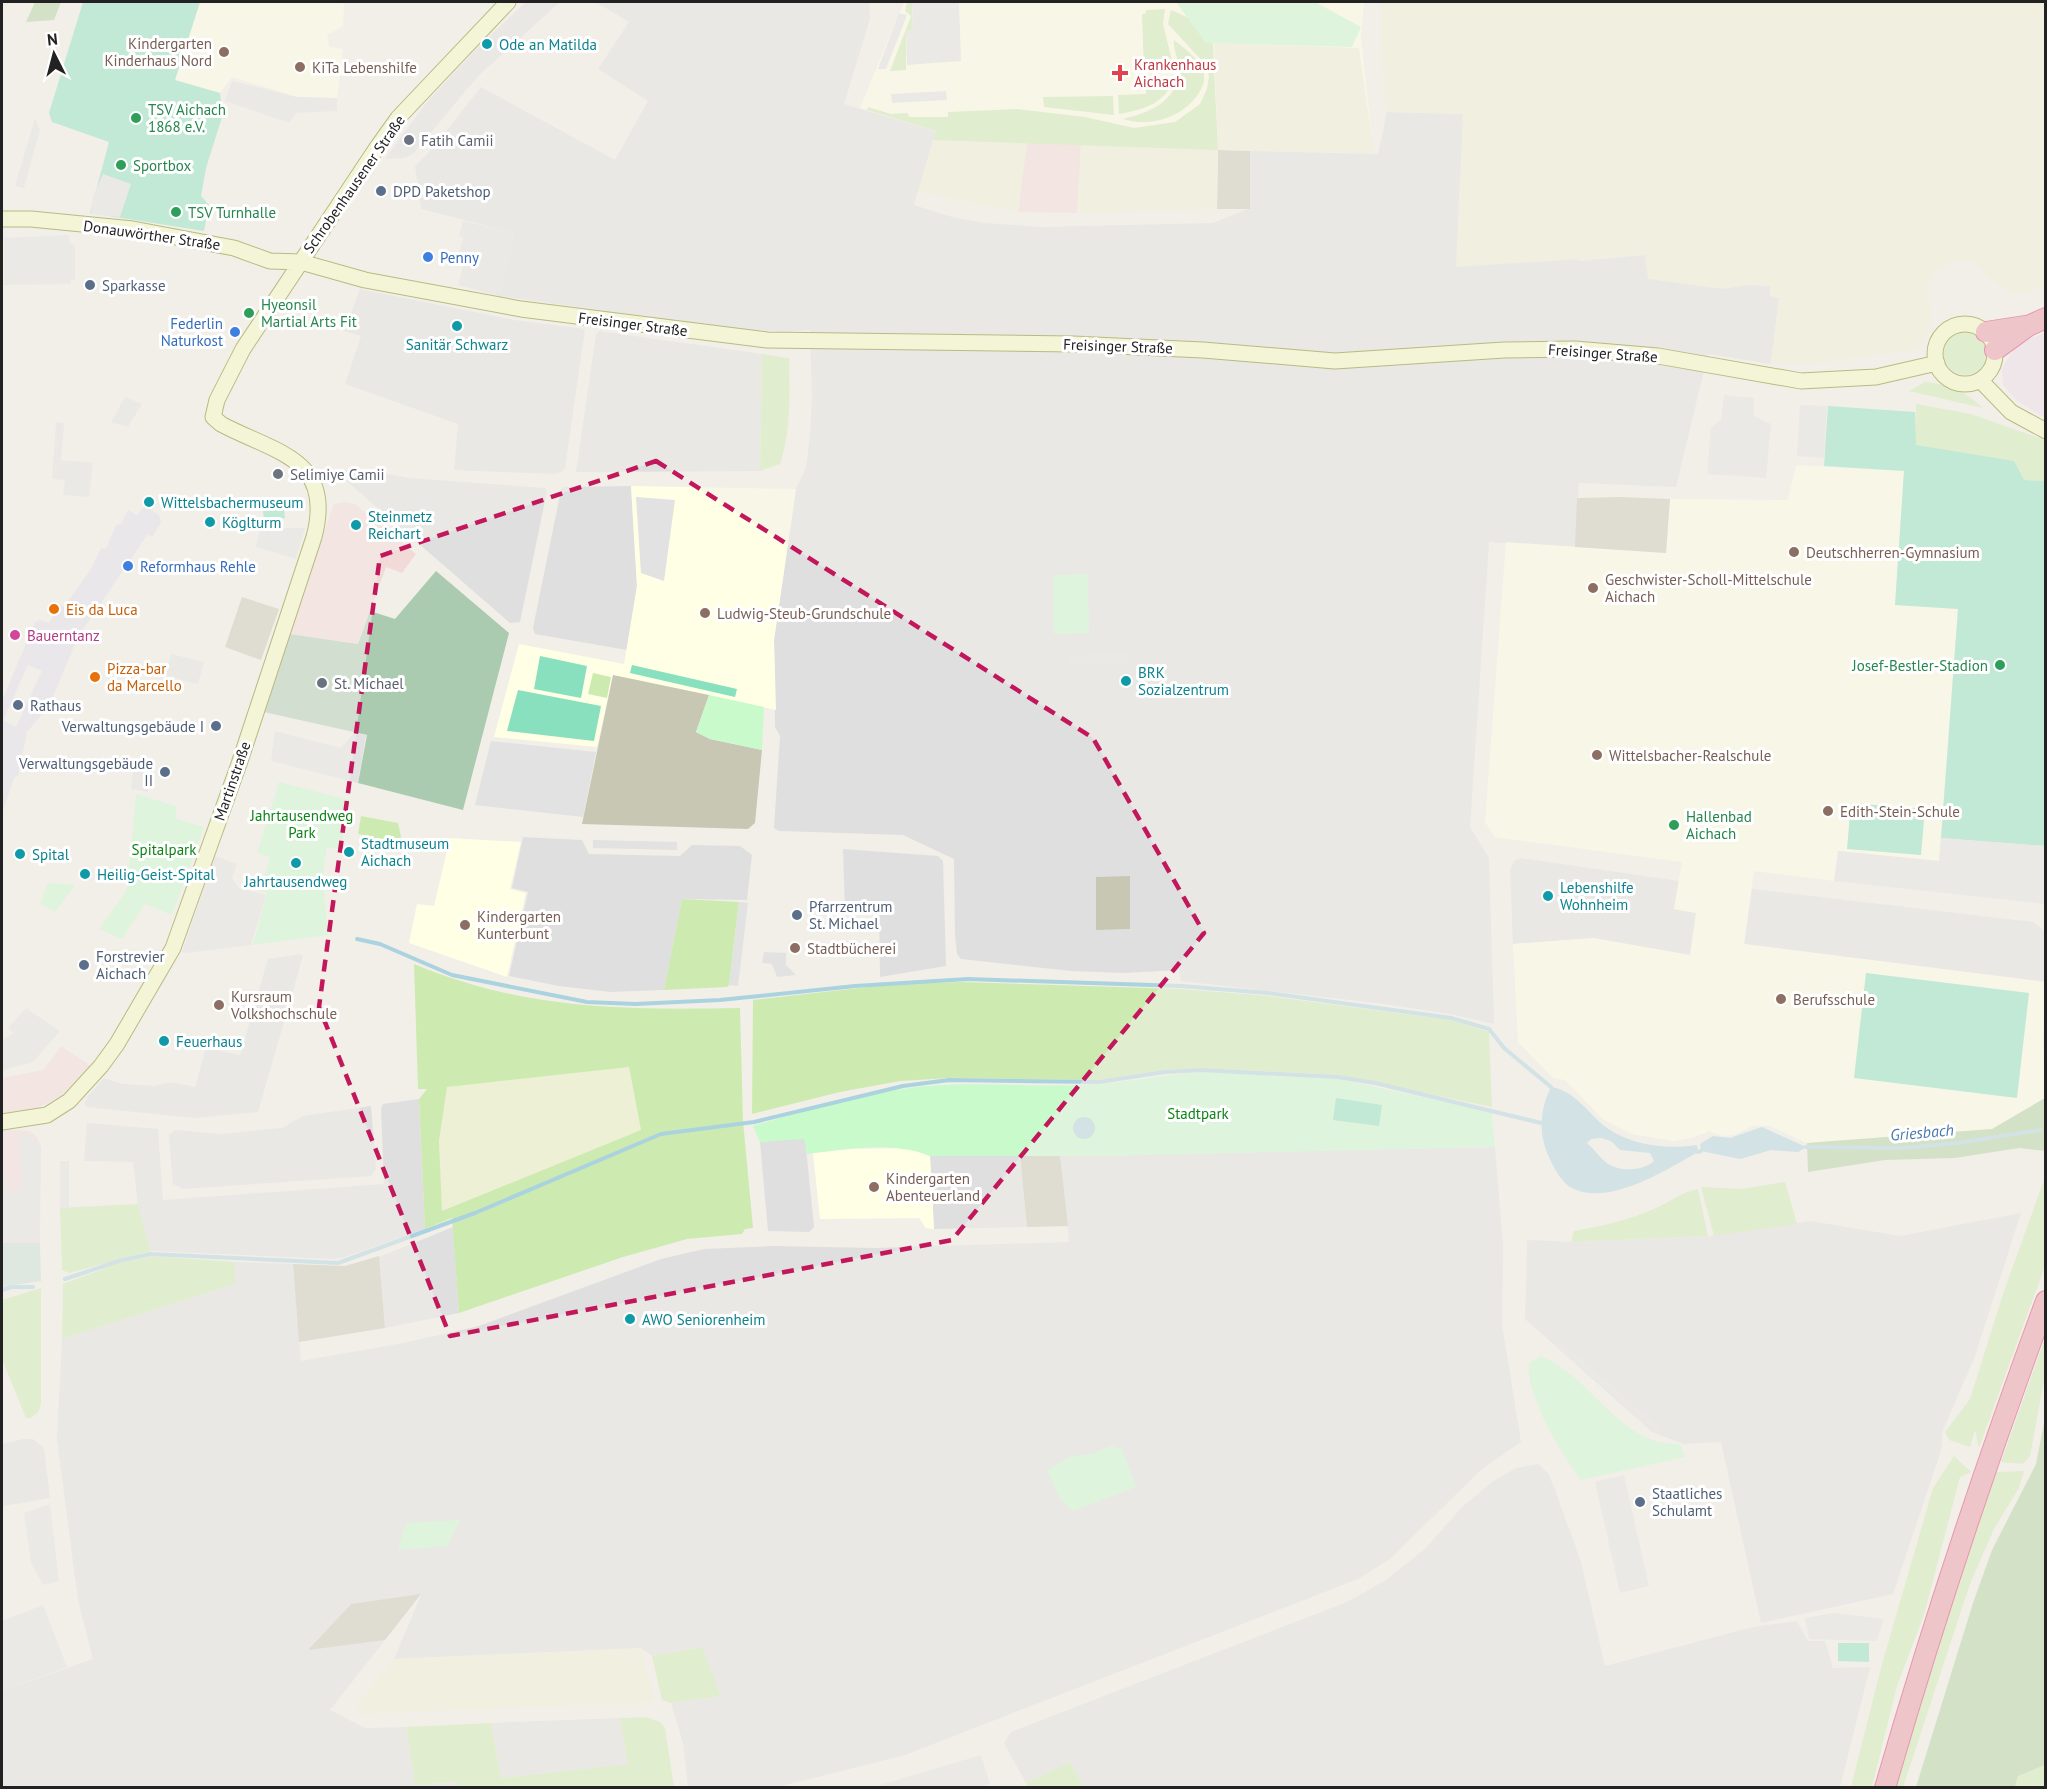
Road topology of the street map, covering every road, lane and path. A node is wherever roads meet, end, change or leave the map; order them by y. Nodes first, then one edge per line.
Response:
1 (508, 2) edge
2 (2, 219) edge
3 (300, 262) junction
4 (2037, 322) edge
5 (1986, 332) junction
6 (1995, 350) junction
7 (1937, 363) junction
8 (1980, 380) junction
9 (213, 417) joint
10 (2046, 431) edge
11 (2, 1122) edge
12 (2046, 1301) edge
13 (1885, 1788) edge

1 - 3 main road, Schrobenhausener Straße
2 - 3 main road, Donauwörther Straße
3 - 7 main road, Freisinger Straße
3 - 9 main road, Schrobenhausener Straße
4 - 5 highway
4 - 6 highway
5 - 6 main road
5 - 7 main road
6 - 8 main road
7 - 8 main road
8 - 10 main road
9 - 11 main road, Martinstraße
12 - 13 highway

